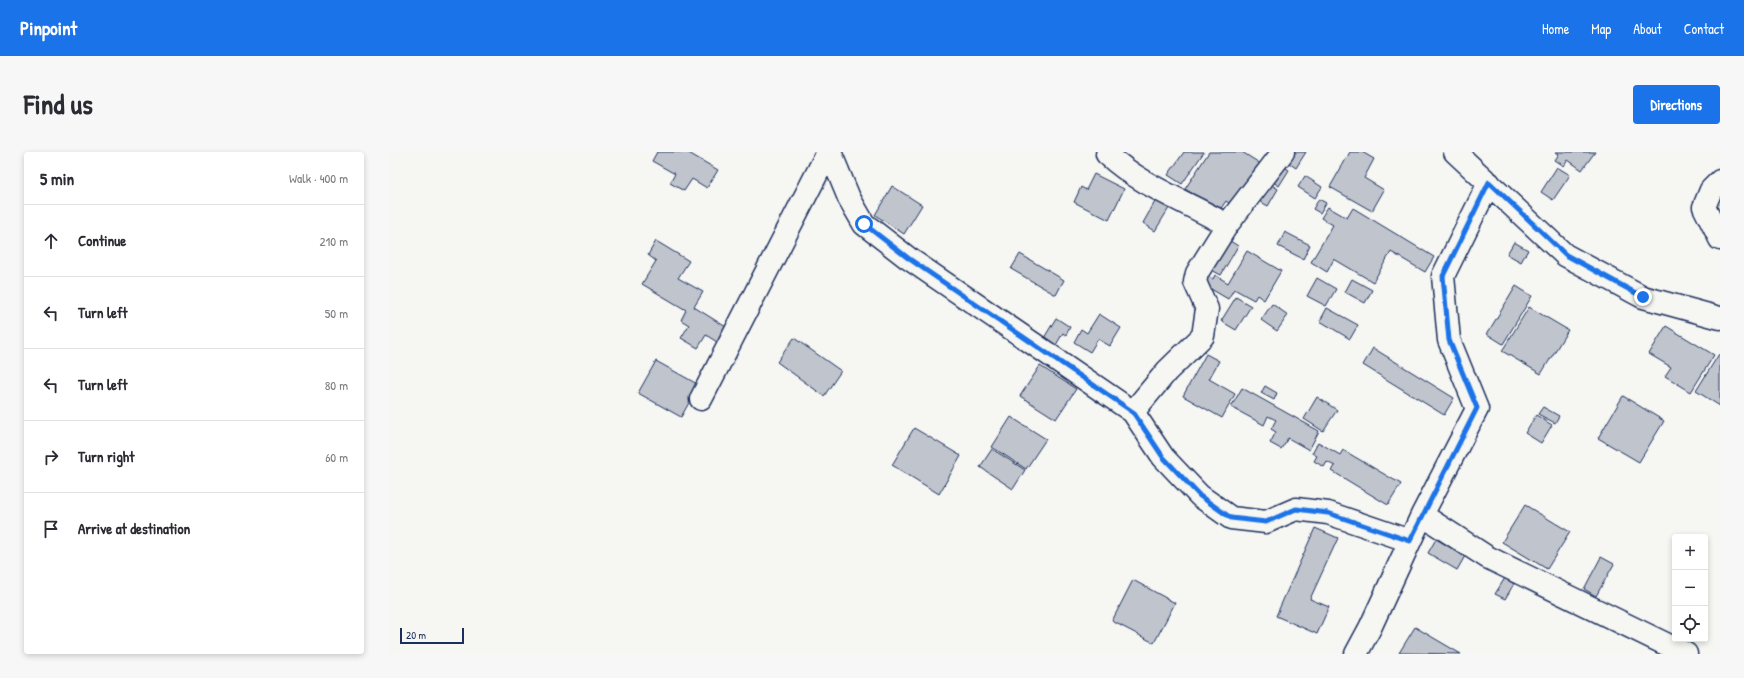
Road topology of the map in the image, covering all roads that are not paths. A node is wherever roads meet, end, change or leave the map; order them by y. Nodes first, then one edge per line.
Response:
1 (829, 152) edge
2 (1283, 152) edge
3 (1456, 152) edge
4 (1106, 153) edge
5 (1720, 181) edge
6 (1489, 182) junction
7 (1227, 225) junction
8 (1720, 239) edge
9 (1720, 318) edge
10 (701, 399) dead end
11 (1133, 412) junction
12 (1422, 515) junction
13 (1410, 541) junction
14 (1356, 654) edge
15 (1686, 654) edge

1 - 10 street
1 - 11 street
2 - 7 street
3 - 6 street
4 - 7 street
5 - 8 street
6 - 9 street
6 - 12 street
7 - 11 street
11 - 13 street
12 - 13 street
12 - 15 street
13 - 14 street

